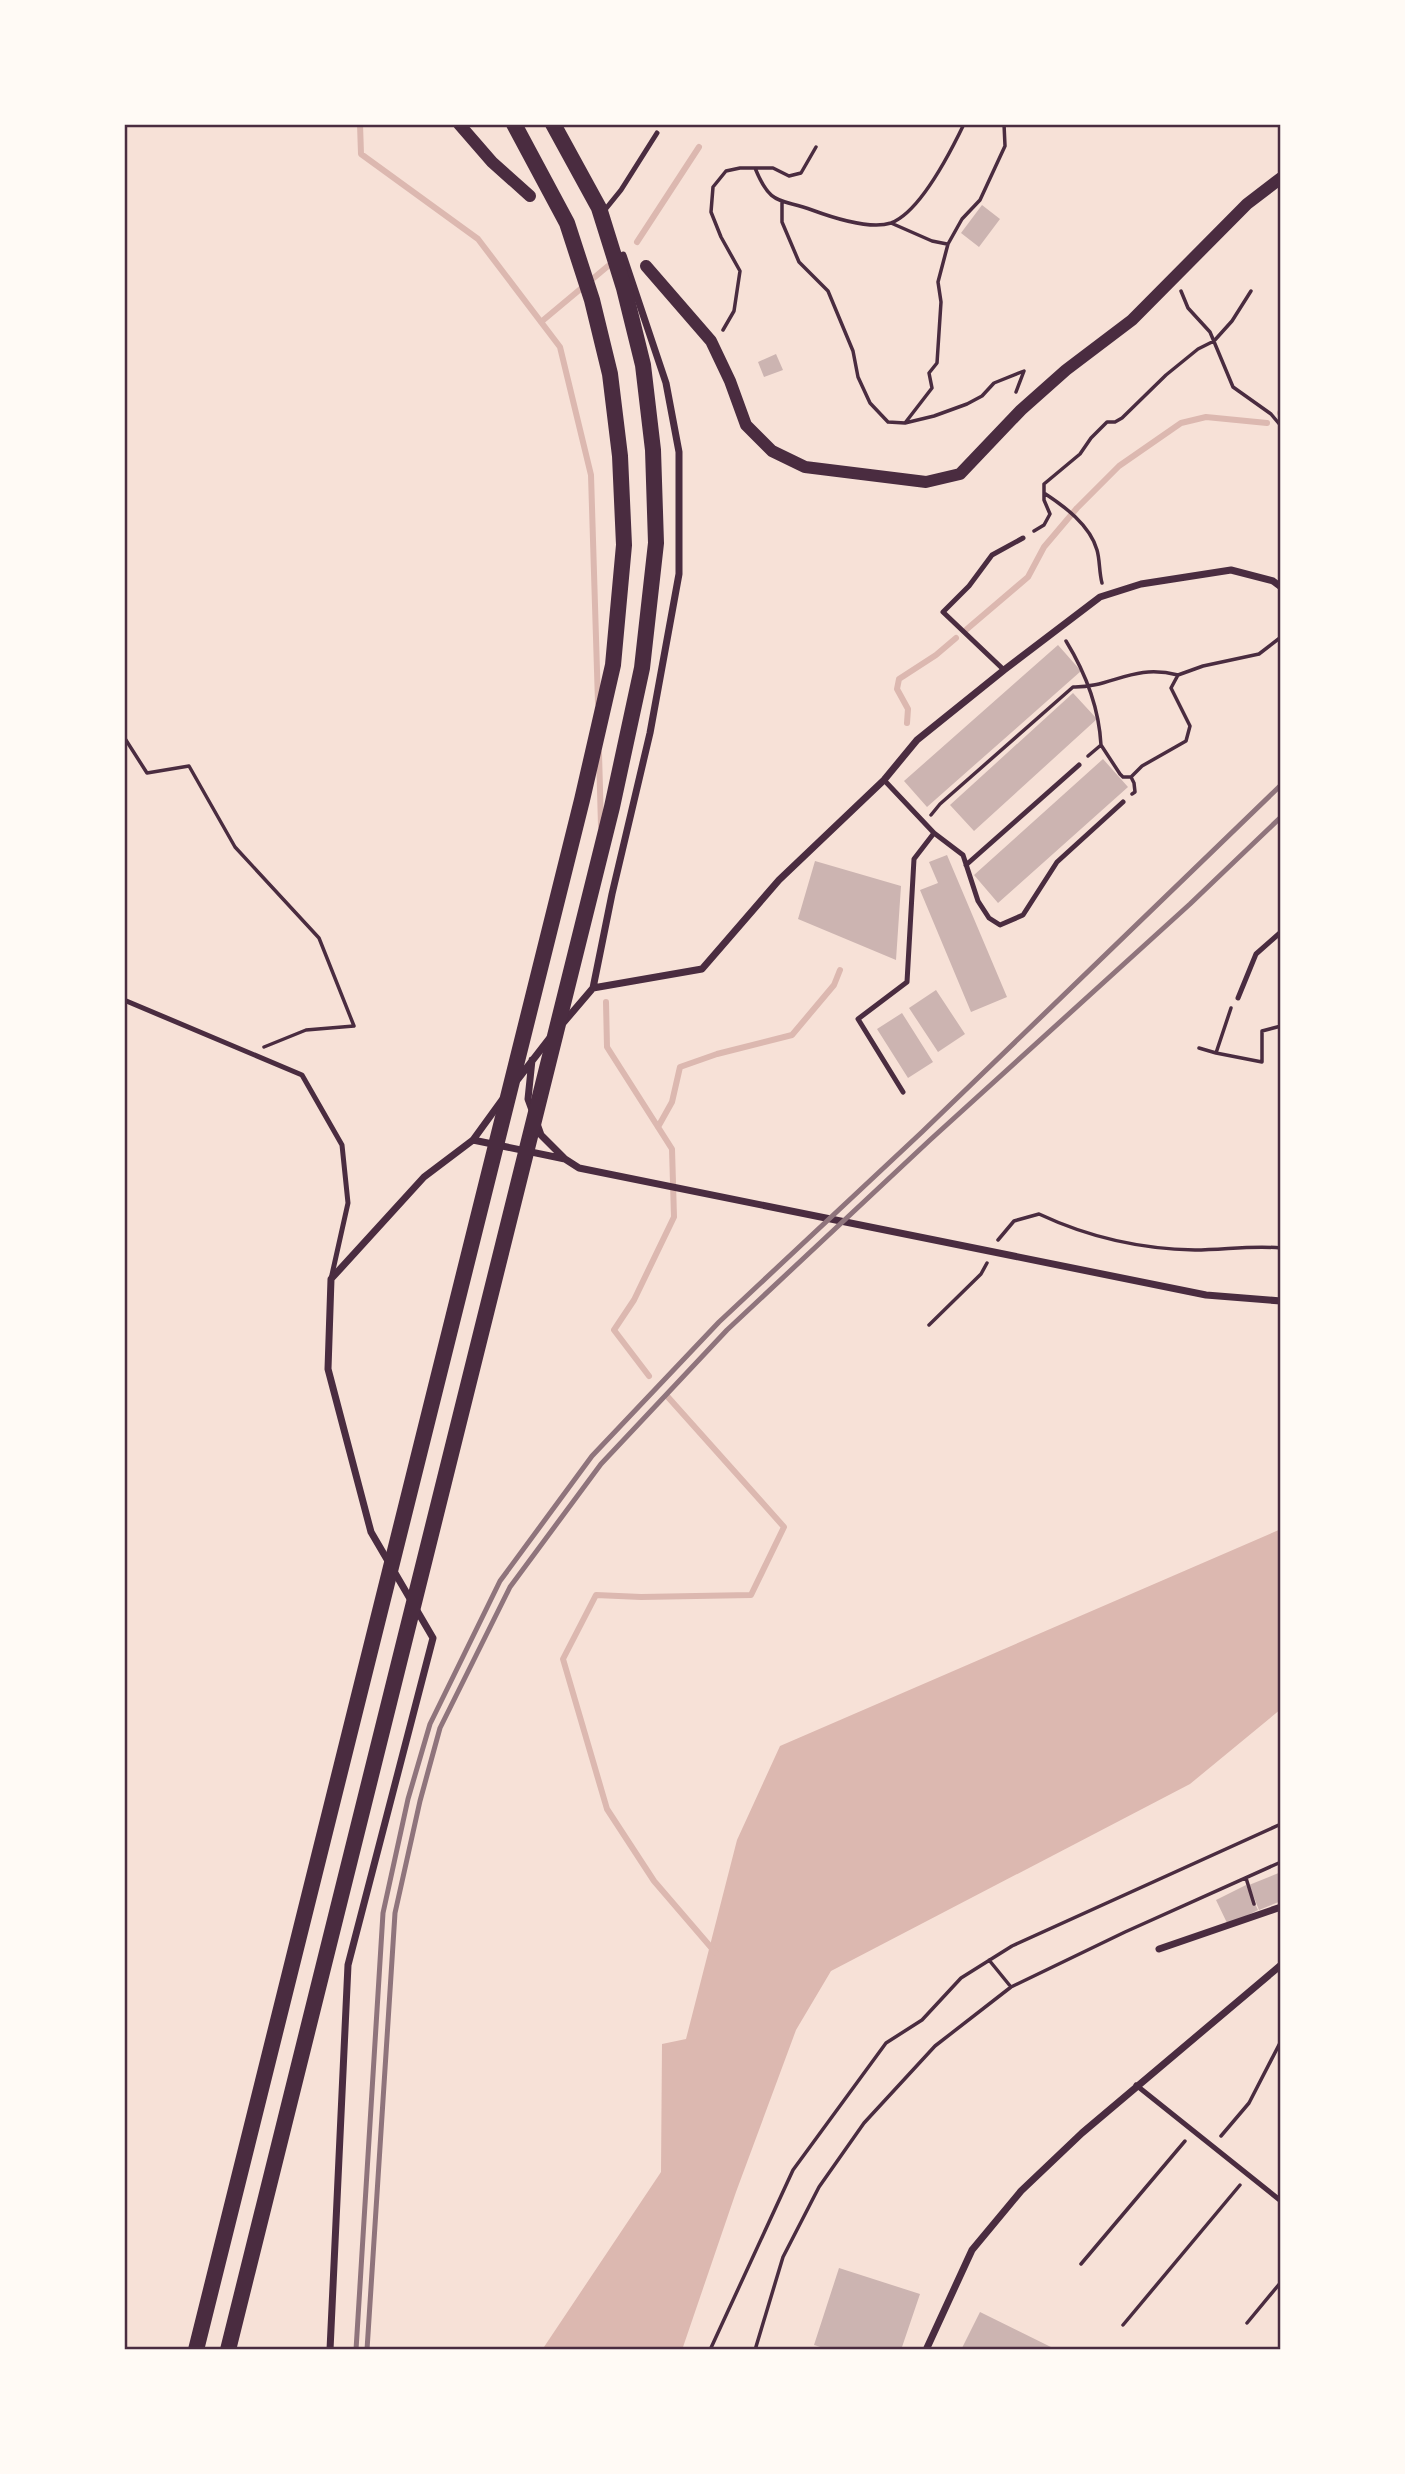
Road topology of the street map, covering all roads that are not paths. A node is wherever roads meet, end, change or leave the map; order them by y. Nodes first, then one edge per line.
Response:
1 (459, 124) edge
2 (514, 124) edge
3 (553, 124) edge
4 (657, 133) dead end
5 (1281, 178) edge
6 (530, 196) dead end
7 (605, 244) dead end
8 (623, 255) dead end
9 (646, 266) dead end
10 (1023, 538) road end
11 (1281, 587) edge
12 (1004, 670) junction
13 (1079, 765) road end
14 (884, 780) junction
15 (1123, 802) road end
16 (934, 833) junction
17 (966, 864) junction
18 (1281, 932) edge
19 (593, 988) junction
20 (1238, 998) road end
21 (124, 1000) edge
22 (532, 1059) junction
23 (904, 1093) dead end
24 (473, 1140) junction
25 (565, 1159) junction
26 (331, 1279) junction
27 (1281, 1301) edge
28 (1281, 1907) edge
29 (1159, 1949) dead end
30 (1281, 1965) edge
31 (1136, 2085) junction
32 (1281, 2201) edge
33 (196, 2350) edge
34 (228, 2350) edge
35 (330, 2350) edge
36 (926, 2350) edge

1 - 6 street
2 - 33 highway
3 - 34 highway
4 - 7 lane
5 - 9 street
8 - 19 street
10 - 12 lane
11 - 12 street
12 - 14 street
13 - 17 lane
14 - 16 lane
14 - 19 street
15 - 17 lane
16 - 17 lane
16 - 23 lane
18 - 20 lane
19 - 22 street
21 - 26 lane
22 - 24 street
22 - 25 street
24 - 25 street
24 - 26 street
25 - 27 street
26 - 35 street
28 - 29 street
30 - 31 street
31 - 32 lane
31 - 36 street

